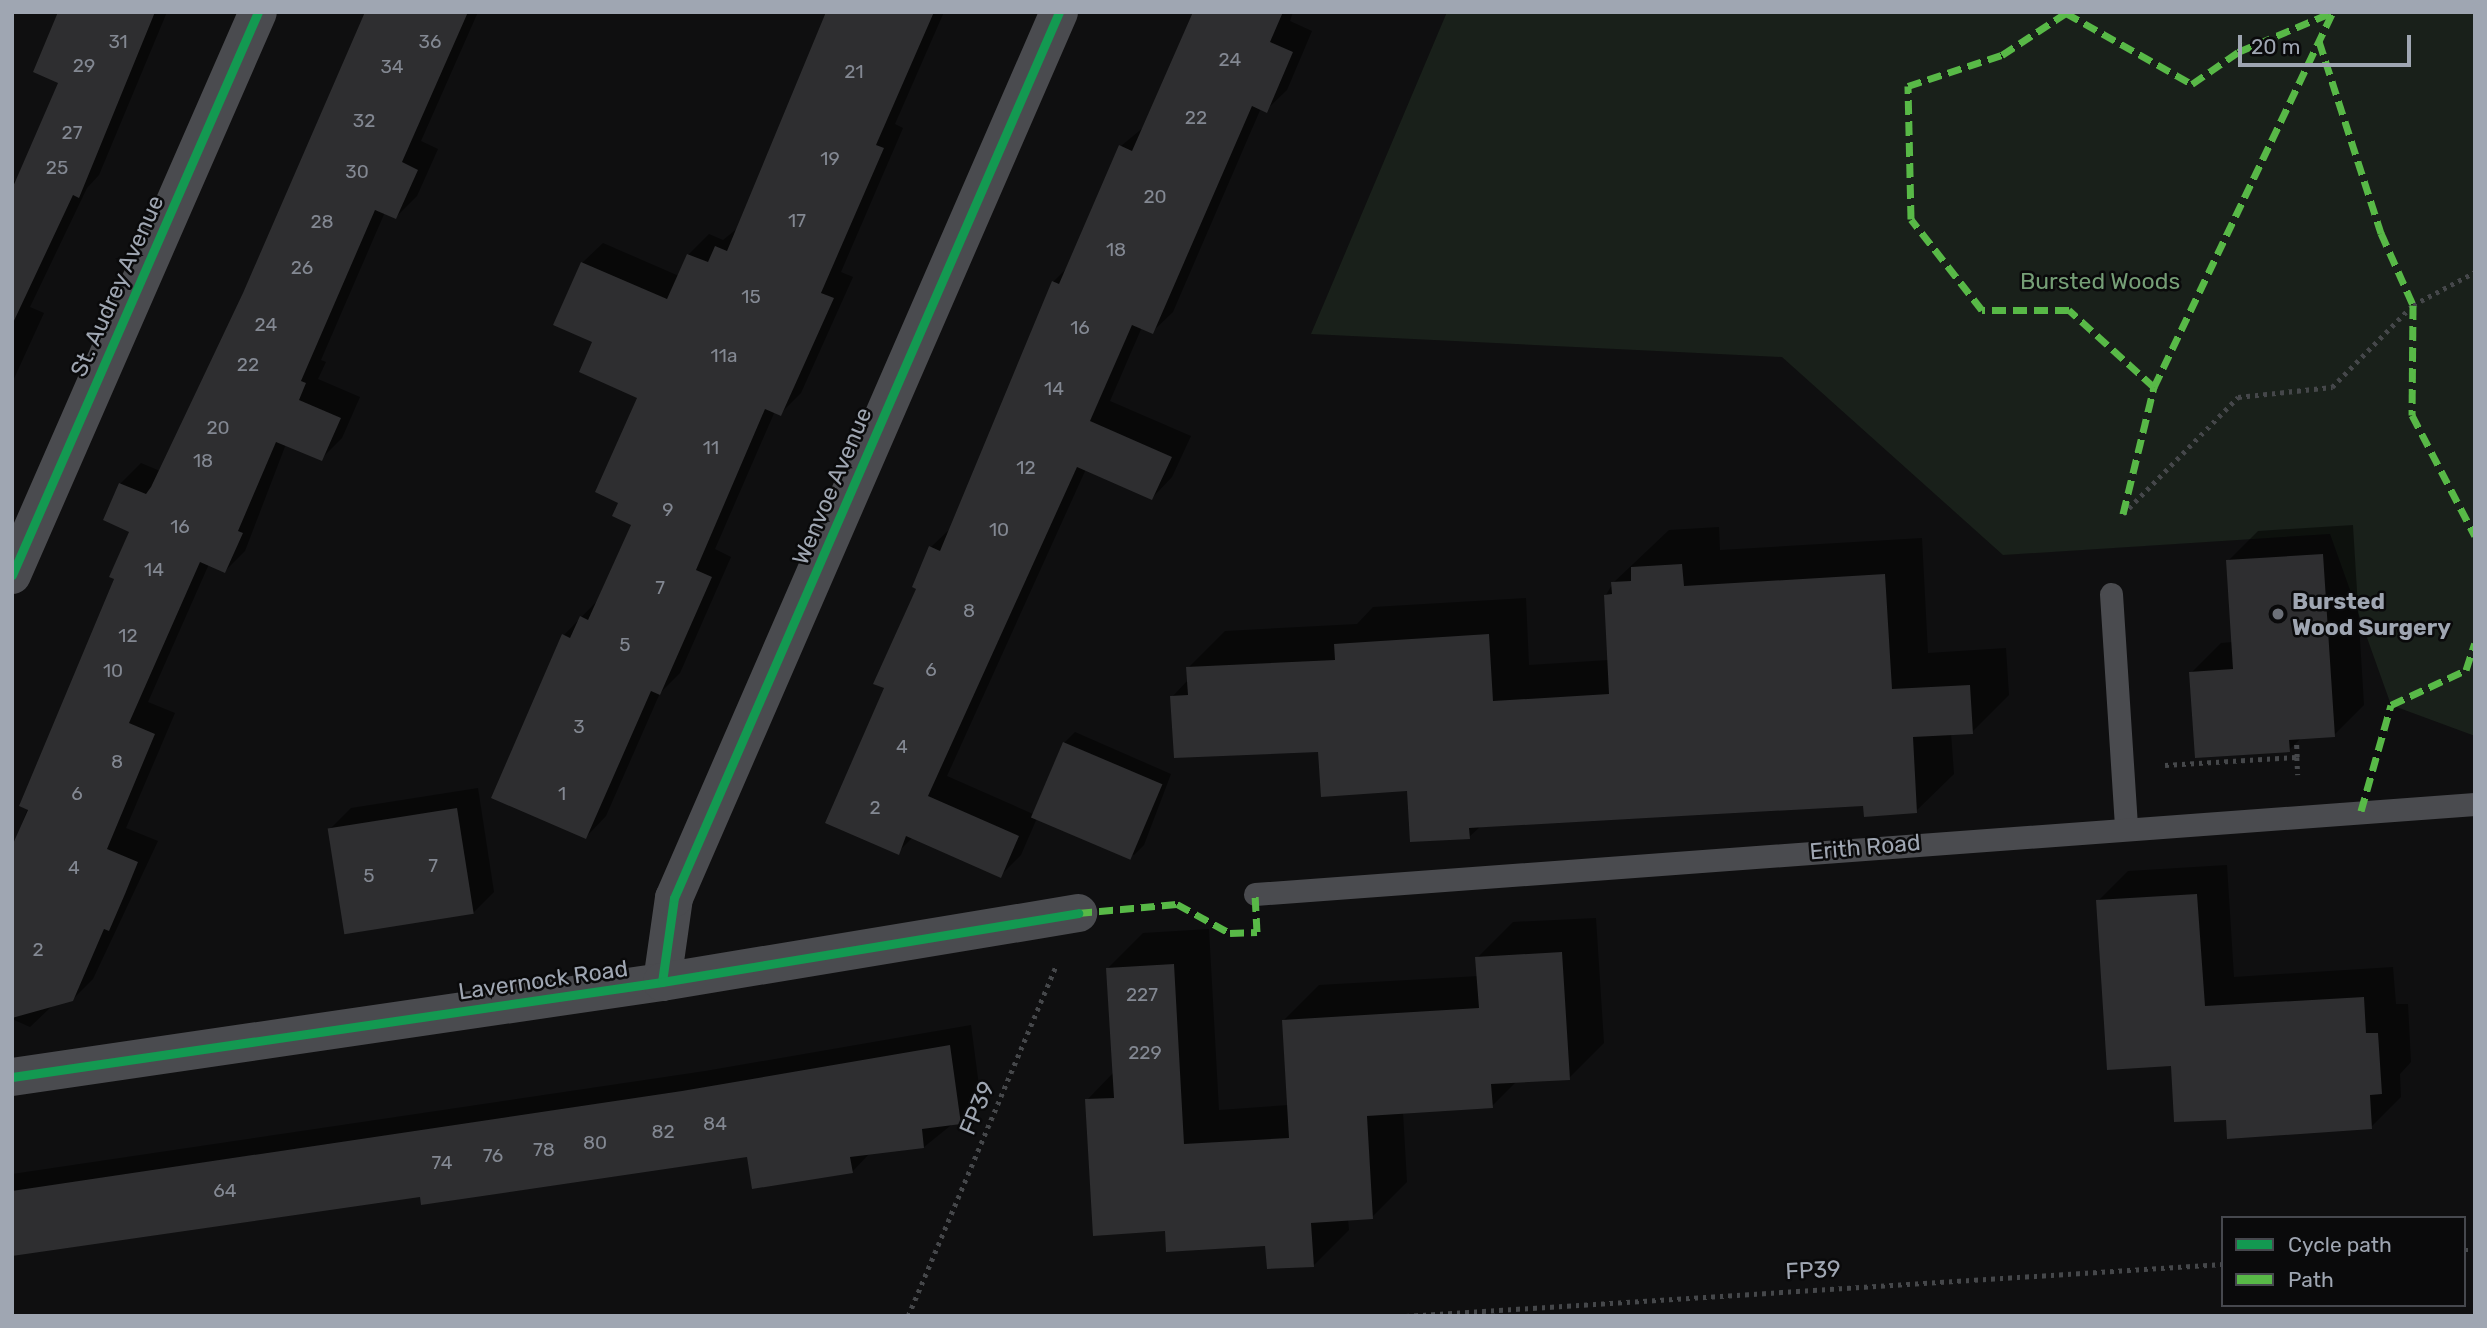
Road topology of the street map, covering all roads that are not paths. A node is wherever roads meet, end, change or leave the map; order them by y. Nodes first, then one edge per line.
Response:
1 (258, 12) edge
2 (1059, 12) edge
3 (12, 575) edge
4 (2112, 594) dead end
5 (2475, 804) edge
6 (2126, 827) junction
7 (1255, 894) dead end
8 (1078, 914) road end
9 (662, 982) junction
10 (12, 1077) edge

1 - 3 street, St. Audrey Avenue
2 - 9 street, Wenvoe Avenue
4 - 6 lane
5 - 6 lane, Erith Road
6 - 7 lane, Erith Road
8 - 9 street, Lavernock Road
9 - 10 street, Lavernock Road

